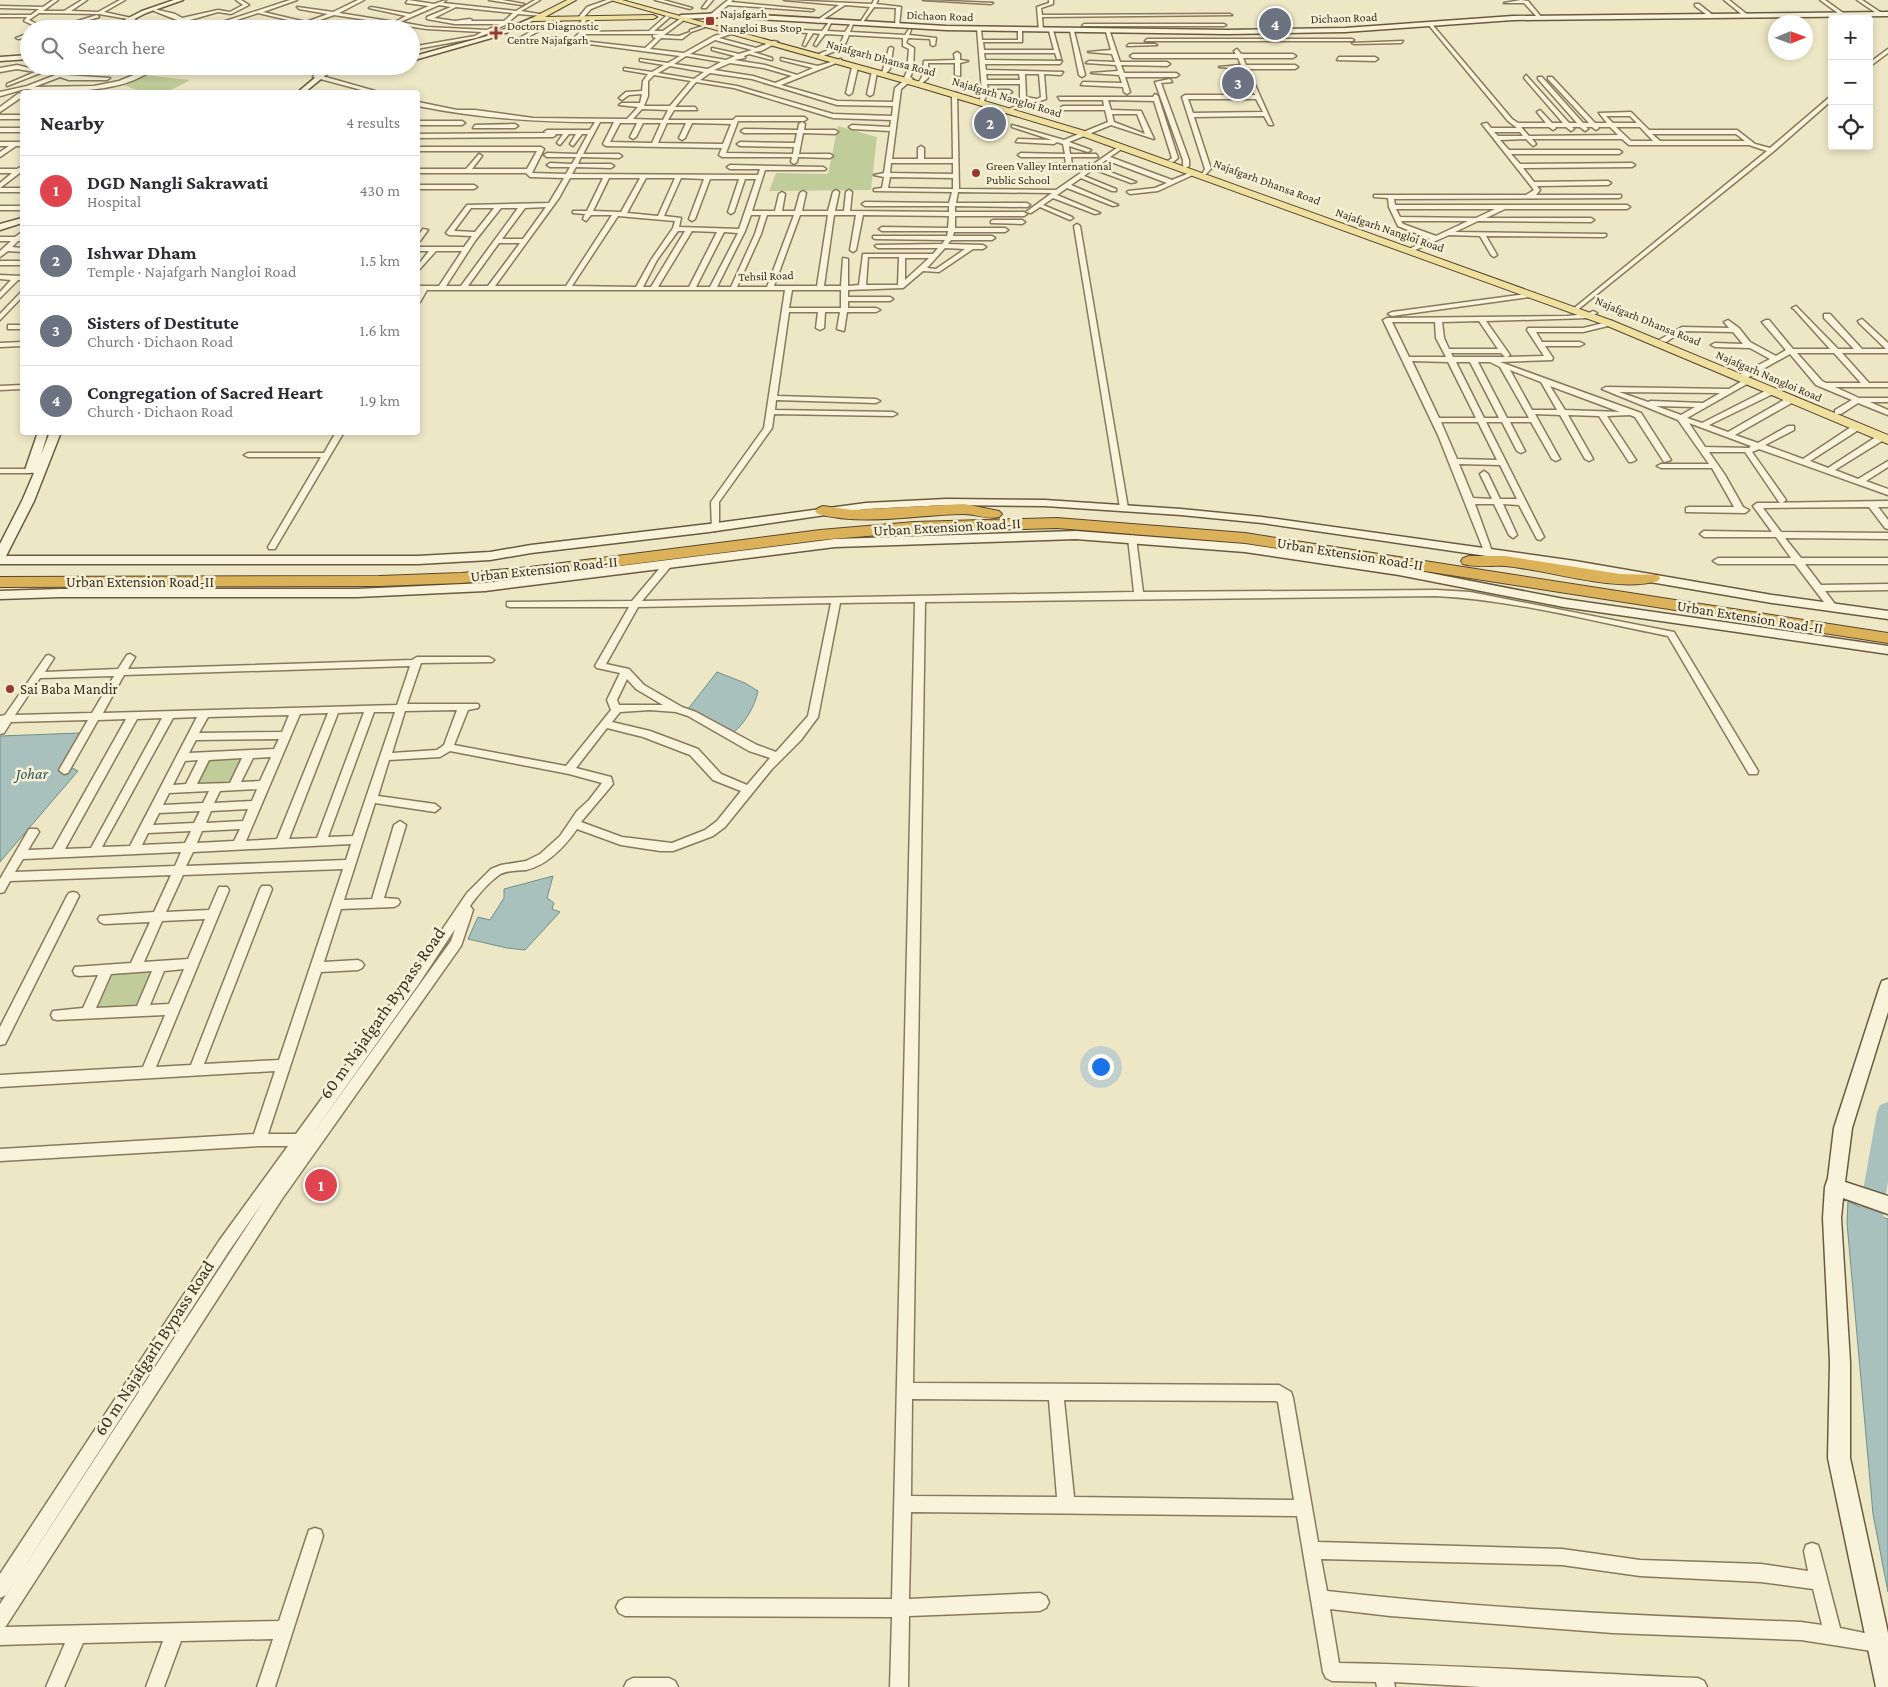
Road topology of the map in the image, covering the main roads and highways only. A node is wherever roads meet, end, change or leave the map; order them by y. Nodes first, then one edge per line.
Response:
1 (572, 0) edge
2 (613, 0) edge
3 (623, 0) edge
4 (676, 17) junction
5 (773, 43) junction
6 (837, 61) junction
7 (879, 72) junction
8 (912, 80) junction
9 (983, 98) junction
10 (1086, 133) junction
11 (1178, 164) junction
12 (1487, 276) junction
13 (1577, 309) junction
14 (1591, 314) junction
15 (1746, 377) junction
16 (1886, 437) edge
17 (823, 511) road end
18 (995, 519) junction
19 (849, 542) road end
20 (1467, 566) junction
21 (0, 573) edge
22 (381, 576) junction
23 (1652, 578) road end
24 (0, 582) edge
25 (1687, 620) road end
26 (1888, 626) edge
27 (1888, 638) edge

1 - 4 main road, Dichaon Road
2 - 4 main road
3 - 4 main road, Najafgarh Dhansa Road
4 - 5 main road, Najafgarh Dhansa Road
4 - 5 main road, Najafgarh Nangloi Road
5 - 6 main road, Najafgarh Nangloi Road
5 - 6 main road, Najafgarh Dhansa Road
6 - 7 main road, Najafgarh Dhansa Road
6 - 7 main road, Najafgarh Nangloi Road
7 - 8 main road, Najafgarh Nangloi Road
8 - 9 main road, Najafgarh Dhansa Road
8 - 9 main road, Najafgarh Nangloi Road
9 - 10 main road, Najafgarh Nangloi Road
10 - 11 main road
10 - 11 main road, Najafgarh Nangloi Road
11 - 12 main road, Najafgarh Nangloi Road
12 - 13 main road, Najafgarh Dhansa Road
12 - 13 main road, Najafgarh Nangloi Road
13 - 14 main road, Najafgarh Nangloi Road
14 - 15 main road, Najafgarh Nangloi Road
14 - 15 main road, Najafgarh Dhansa Road
15 - 16 main road, Najafgarh Nangloi Road
15 - 16 main road, Najafgarh Dhansa Road
17 - 18 highway
18 - 19 highway
18 - 20 highway, Urban Extension Road-II
18 - 22 highway, Urban Extension Road-II
20 - 23 highway
20 - 25 highway
20 - 26 highway, Urban Extension Road-II
20 - 27 highway, Urban Extension Road-II
21 - 22 highway, Urban Extension Road-II
22 - 24 highway, Urban Extension Road-II

